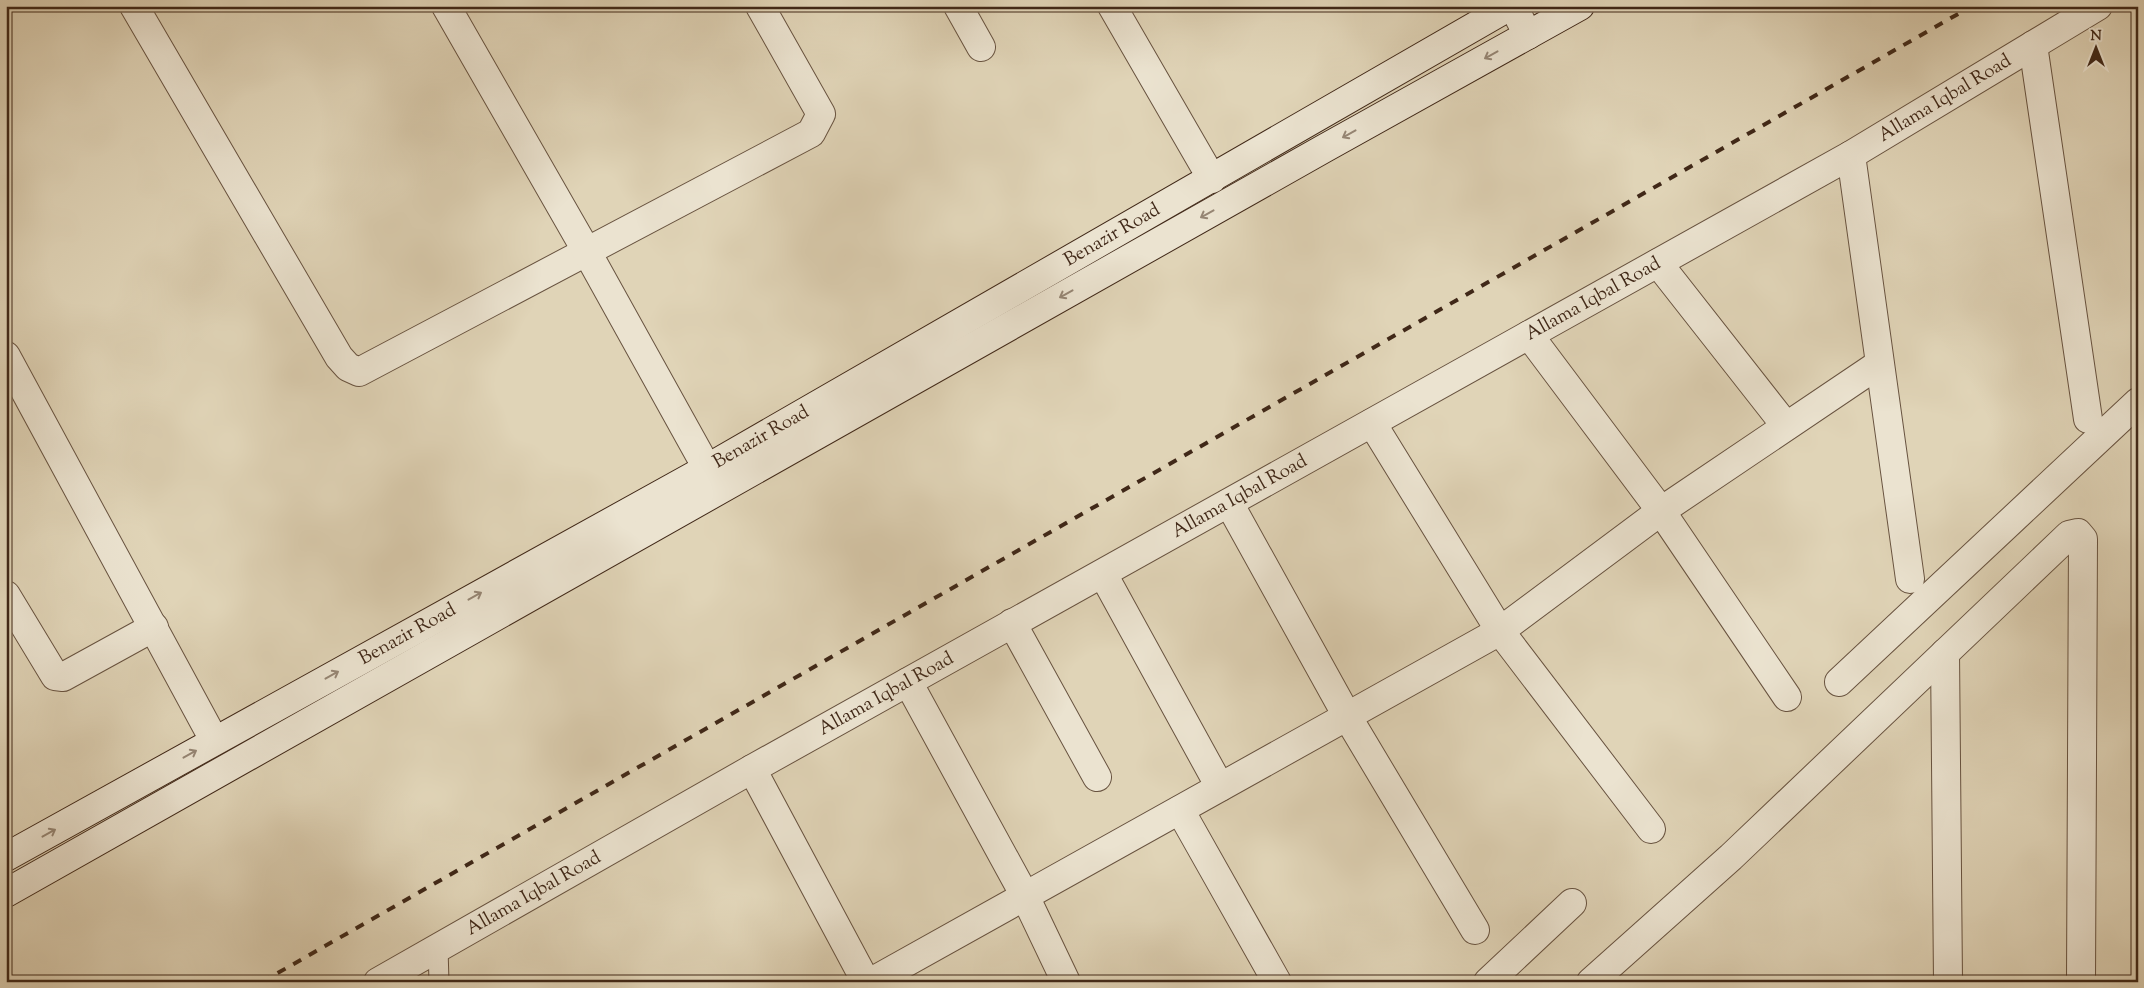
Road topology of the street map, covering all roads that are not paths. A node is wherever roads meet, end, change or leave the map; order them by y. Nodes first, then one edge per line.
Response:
1 (134, 6) edge
2 (446, 6) edge
3 (760, 6) edge
4 (958, 6) edge
5 (1112, 6) edge
6 (1512, 6) edge
7 (1580, 6) edge
8 (2098, 6) edge
9 (1528, 35) junction
10 (2033, 45) junction
11 (981, 47) dead end
12 (1851, 155) junction
13 (1212, 179) junction
14 (587, 252) junction
15 (1658, 263) junction
16 (1528, 335) junction
17 (6, 356) edge
18 (1878, 364) junction
19 (2138, 402) edge
20 (2088, 420) dead end
21 (1372, 423) junction
22 (1786, 426) junction
23 (712, 479) junction
24 (1229, 503) junction
25 (1661, 511) junction
26 (1103, 574) junction
27 (1910, 579) dead end
28 (6, 595) edge
29 (1012, 624) junction
30 (154, 627) junction
31 (1500, 631) junction
32 (1945, 653) junction
33 (908, 682) junction
34 (1839, 682) dead end
35 (1787, 697) dead end
36 (1347, 716) junction
37 (214, 740) junction
38 (752, 769) junction
39 (1096, 777) dead end
40 (1220, 787) junction
41 (1180, 810) junction
42 (1651, 829) dead end
43 (6, 857) edge
44 (6, 893) edge
45 (1025, 896) junction
46 (1572, 903) dead end
47 (1475, 930) dead end
48 (438, 948) junction
49 (378, 982) edge
50 (439, 982) edge
51 (866, 982) edge
52 (871, 982) edge
53 (1066, 982) edge
54 (1277, 982) edge
55 (1488, 982) edge
56 (1591, 982) edge
57 (1948, 982) edge
58 (2081, 982) edge

1 - 14 street
2 - 14 street
3 - 14 street
4 - 11 street
5 - 13 street
6 - 9 street
6 - 13 street, Benazir Road
7 - 9 street
8 - 10 street, Allama Iqbal Road
9 -> 23 street
10 - 12 street, Allama Iqbal Road
10 - 20 street
12 - 15 street, Allama Iqbal Road
12 - 18 street
13 - 23 street, Benazir Road
14 - 23 street
15 - 16 street, Allama Iqbal Road
15 - 22 street
16 - 21 street, Allama Iqbal Road
16 - 25 street
17 - 30 street
18 - 22 street
18 - 27 street
19 - 34 street
21 - 24 street, Allama Iqbal Road
21 - 31 street
22 - 25 street
37 -> 23 street, Benazir Road
23 - 44 street
24 - 26 street, Allama Iqbal Road
24 - 36 street
25 - 31 street
25 - 35 street
26 - 29 street, Allama Iqbal Road
26 - 40 street
28 - 30 street
29 - 33 street, Allama Iqbal Road
29 - 39 street
30 - 37 street
31 - 36 street
31 - 42 street
32 - 56 street
32 - 57 street
32 - 58 street
33 - 38 street, Allama Iqbal Road
33 - 45 street
36 - 40 street
36 - 47 street
43 -> 37 street, Benazir Road
38 - 48 street, Allama Iqbal Road
38 - 51 street
40 - 41 street
41 - 45 street
41 - 54 street
45 - 52 street
45 - 53 street
46 - 55 street
48 - 49 street, Allama Iqbal Road
48 - 50 lane

